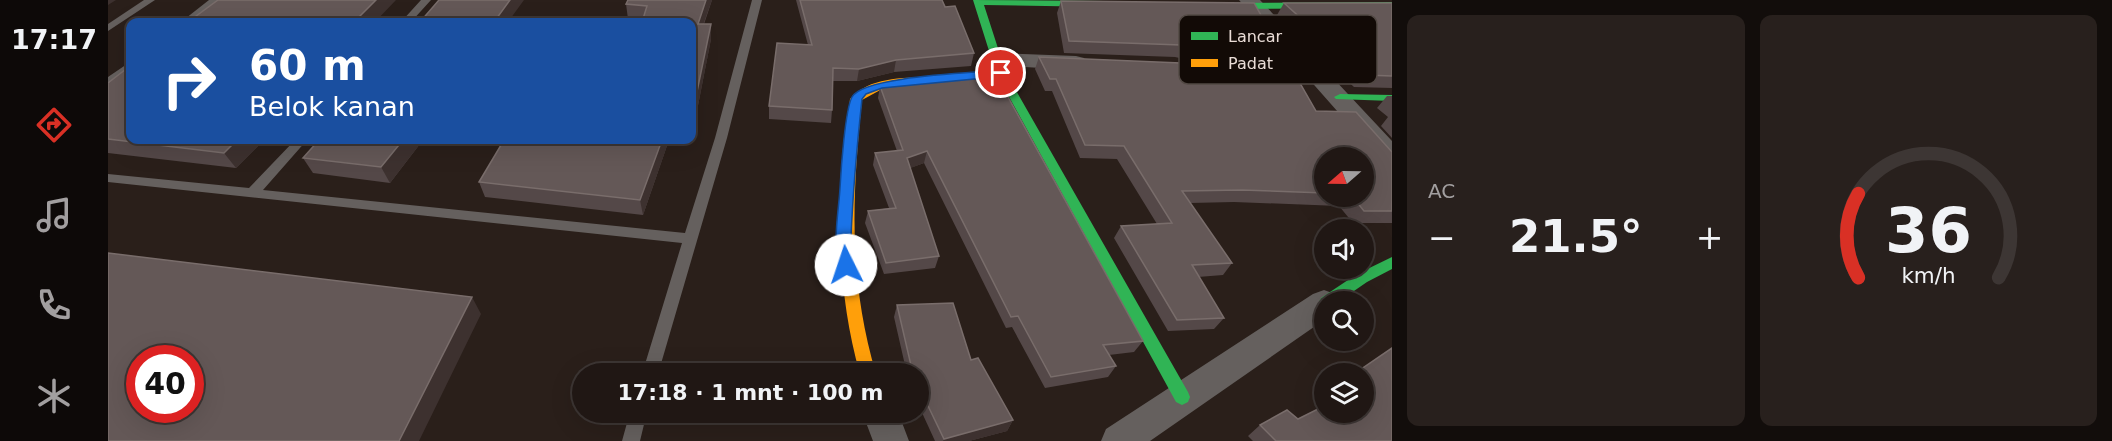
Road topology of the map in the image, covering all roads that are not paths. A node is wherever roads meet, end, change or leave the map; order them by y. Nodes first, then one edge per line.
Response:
1 (150, 0) edge
2 (215, 0) edge
3 (426, 0) edge
4 (757, 0) edge
5 (978, 1) edge
6 (1253, 3) edge
7 (1121, 5) edge
8 (1392, 5) edge
9 (1192, 6) edge
10 (1264, 15) edge
11 (191, 18) edge
12 (410, 18) edge
13 (108, 28) edge
14 (1100, 64) edge
15 (126, 68) edge
16 (996, 69) junction
17 (946, 79) edge
18 (108, 82) edge
19 (1328, 84) edge
20 (1340, 97) junction
21 (1392, 98) edge
22 (297, 144) edge
23 (1392, 157) edge
24 (111, 180) edge
25 (254, 192) junction
26 (689, 239) junction
27 (1392, 263) edge
28 (1342, 291) edge
29 (1314, 309) edge
30 (653, 363) edge
31 (864, 363) edge
32 (1182, 397) junction
33 (636, 423) edge
34 (884, 423) edge
35 (631, 441) edge
36 (891, 441) edge
37 (1119, 441) edge

1 - 13 lane
2 - 11 lane
3 - 12 lane
4 - 26 lane
5 - 7 street
5 - 16 street
6 - 8 street
6 - 9 street
6 - 10 street
14 - 16 street
15 - 18 lane
16 - 32 street
17 - 31 street
19 - 20 street
20 - 21 street
20 - 23 street
22 - 25 lane
24 - 25 lane
25 - 26 lane
26 - 30 lane
27 - 28 street
29 - 32 street
32 - 37 street
33 - 35 lane
34 - 36 street

